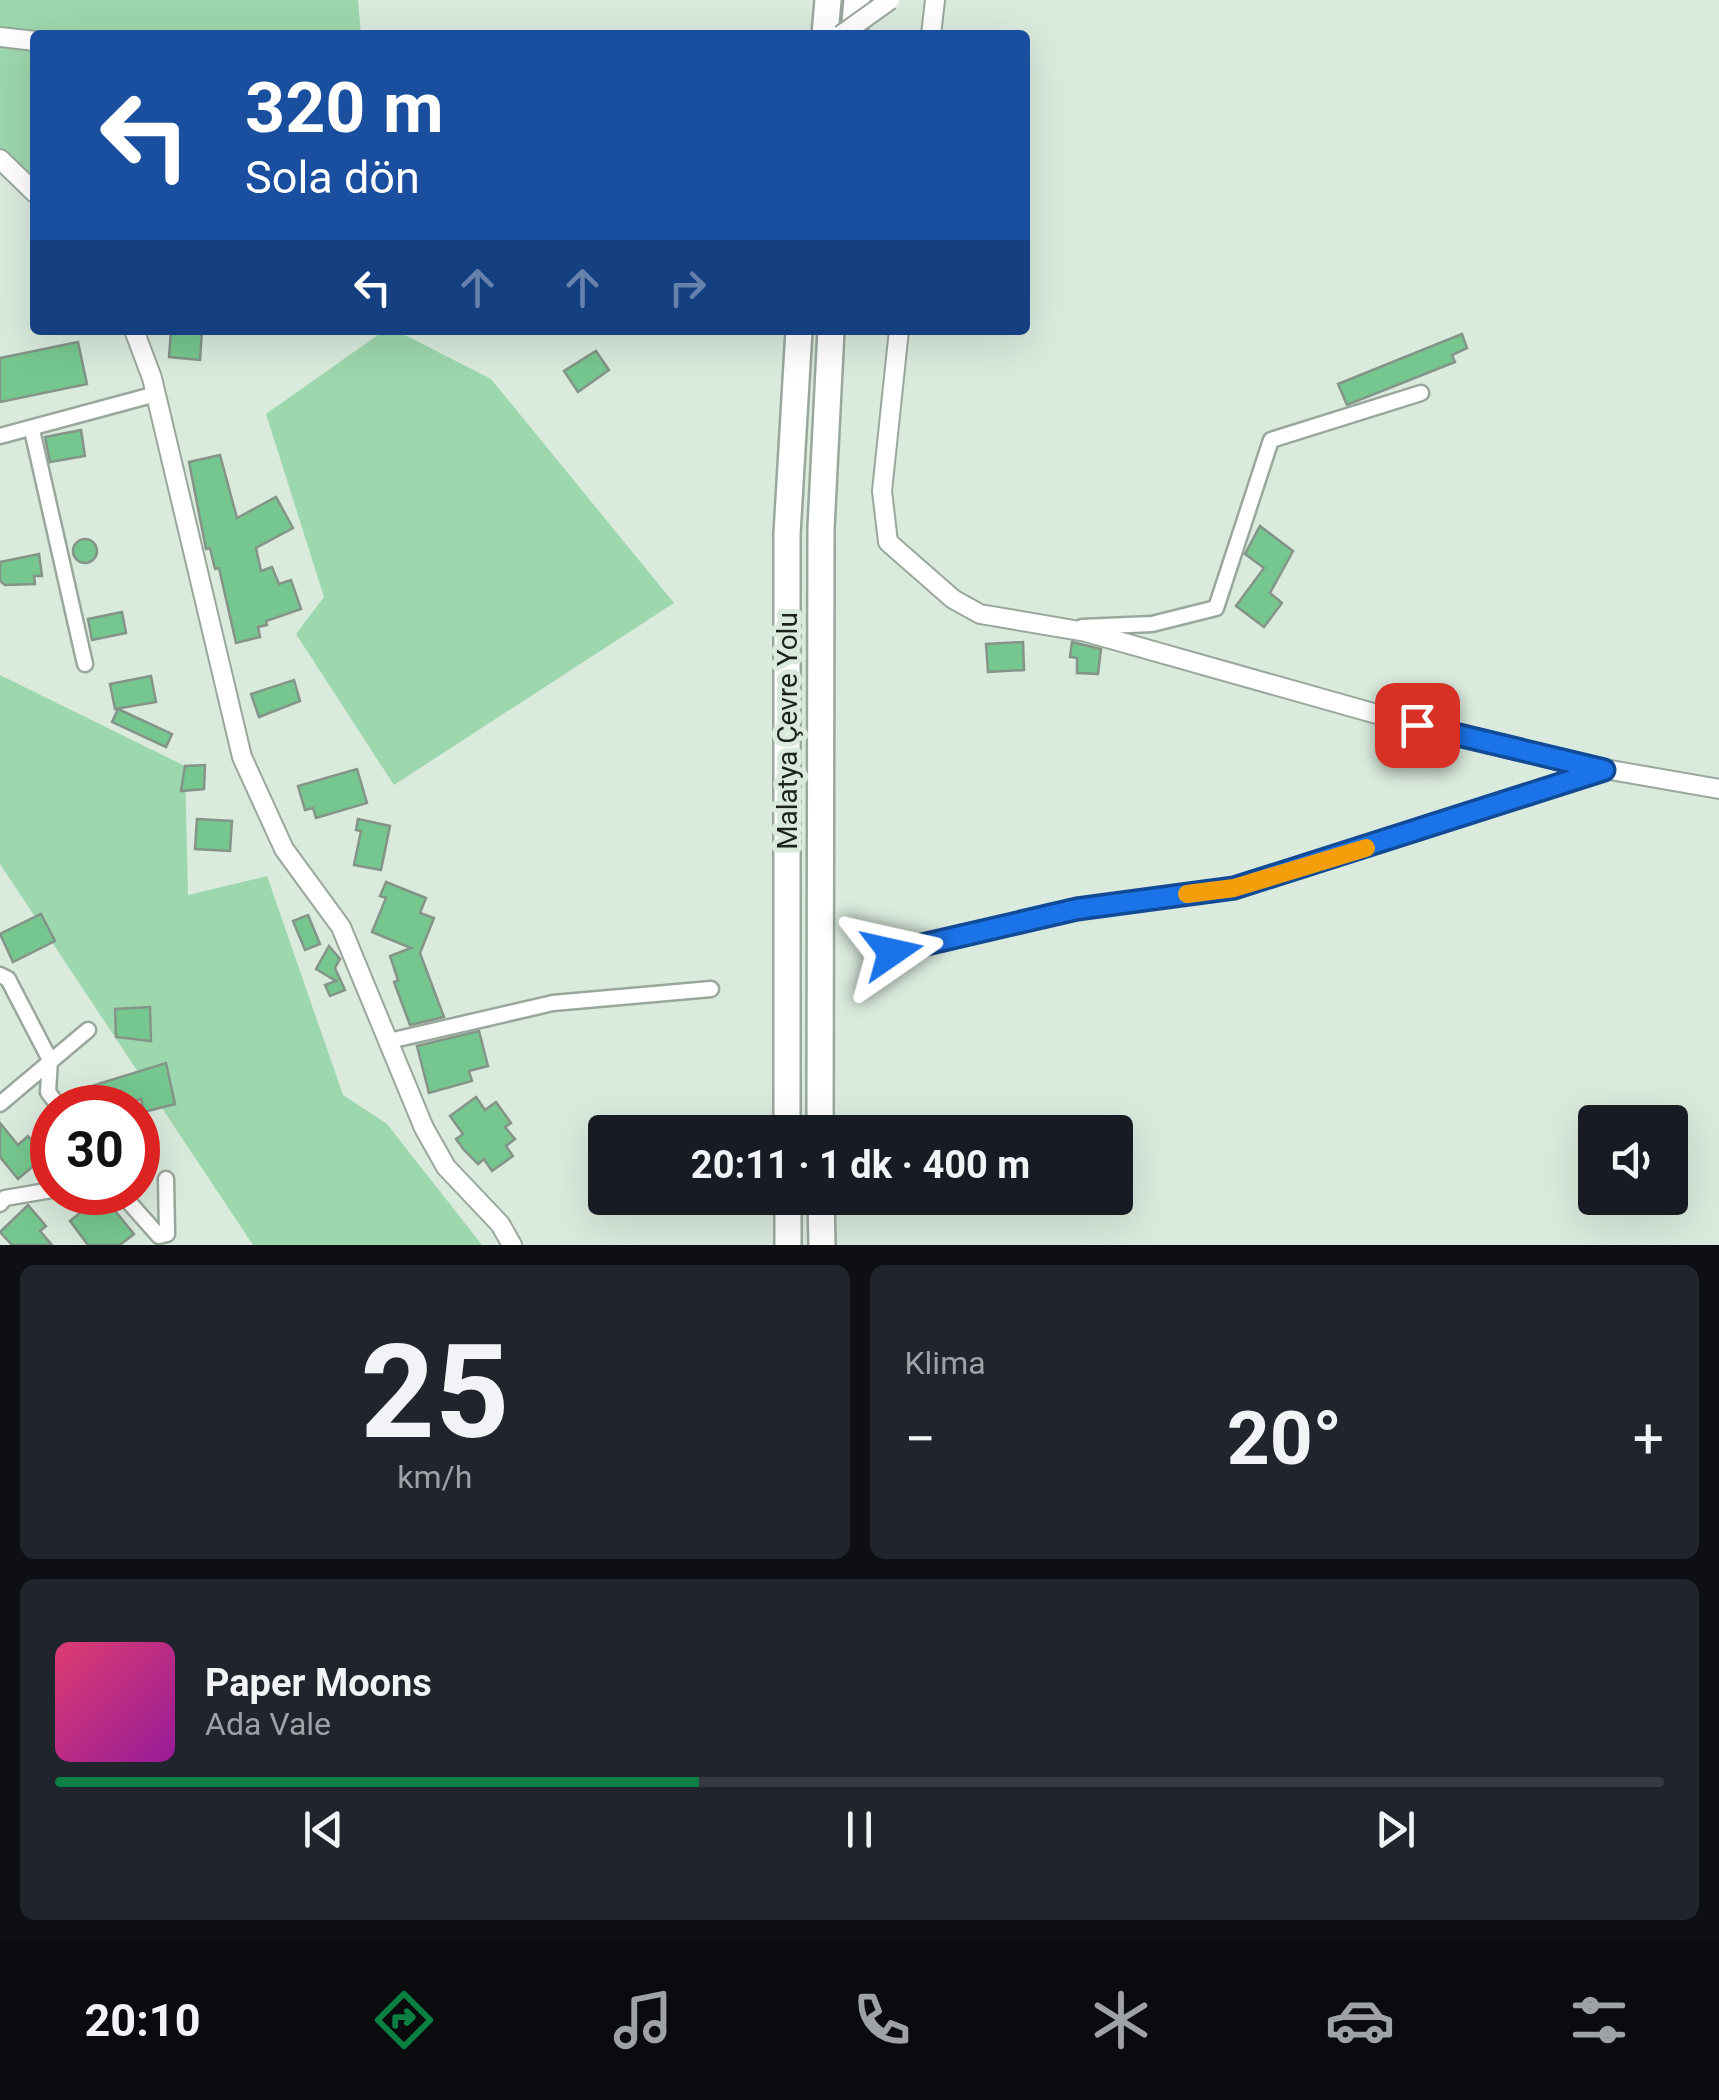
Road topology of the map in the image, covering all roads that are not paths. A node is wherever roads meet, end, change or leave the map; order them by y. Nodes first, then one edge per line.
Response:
1 (828, 0) edge
2 (857, 0) edge
3 (890, 0) edge
4 (935, 0) edge
5 (825, 30) edge
6 (848, 30) edge
7 (854, 30) edge
8 (932, 30) edge
9 (0, 36) edge
10 (30, 40) edge
11 (0, 159) edge
12 (30, 189) edge
13 (136, 335) edge
14 (799, 335) edge
15 (831, 335) edge
16 (899, 335) edge
17 (1420, 393) dead end
18 (156, 394) junction
19 (32, 430) junction
20 (0, 436) edge
21 (1066, 628) junction
22 (85, 664) dead end
23 (1604, 770) junction
24 (1719, 789) edge
25 (892, 952) dead end
26 (0, 975) edge
27 (711, 989) dead end
28 (88, 1030) dead end
29 (389, 1041) junction
30 (50, 1060) junction
31 (48, 1085) edge
32 (0, 1104) edge
33 (788, 1115) edge
34 (820, 1115) edge
35 (166, 1178) dead end
36 (30, 1194) edge
37 (0, 1204) edge
38 (140, 1215) edge
39 (788, 1215) edge
40 (821, 1215) edge
41 (512, 1245) edge
42 (788, 1245) edge
43 (822, 1245) edge

1 - 5 highway
2 - 7 highway
3 - 6 street, bridge
4 - 8 street
9 - 10 street
11 - 12 street
13 - 18 street
14 - 33 highway, Malatya Çevre Yolu
15 - 34 highway, Malatya Çevre Yolu
16 - 21 street
17 - 21 street
18 - 19 street
18 - 29 street
19 - 20 street
19 - 22 street
21 - 23 street
23 - 24 street
23 - 25 street
26 - 30 street
27 - 29 street
28 - 30 street
29 - 41 street
30 - 31 street
30 - 32 street
35 - 38 street
36 - 37 street
39 - 42 highway
40 - 43 highway

